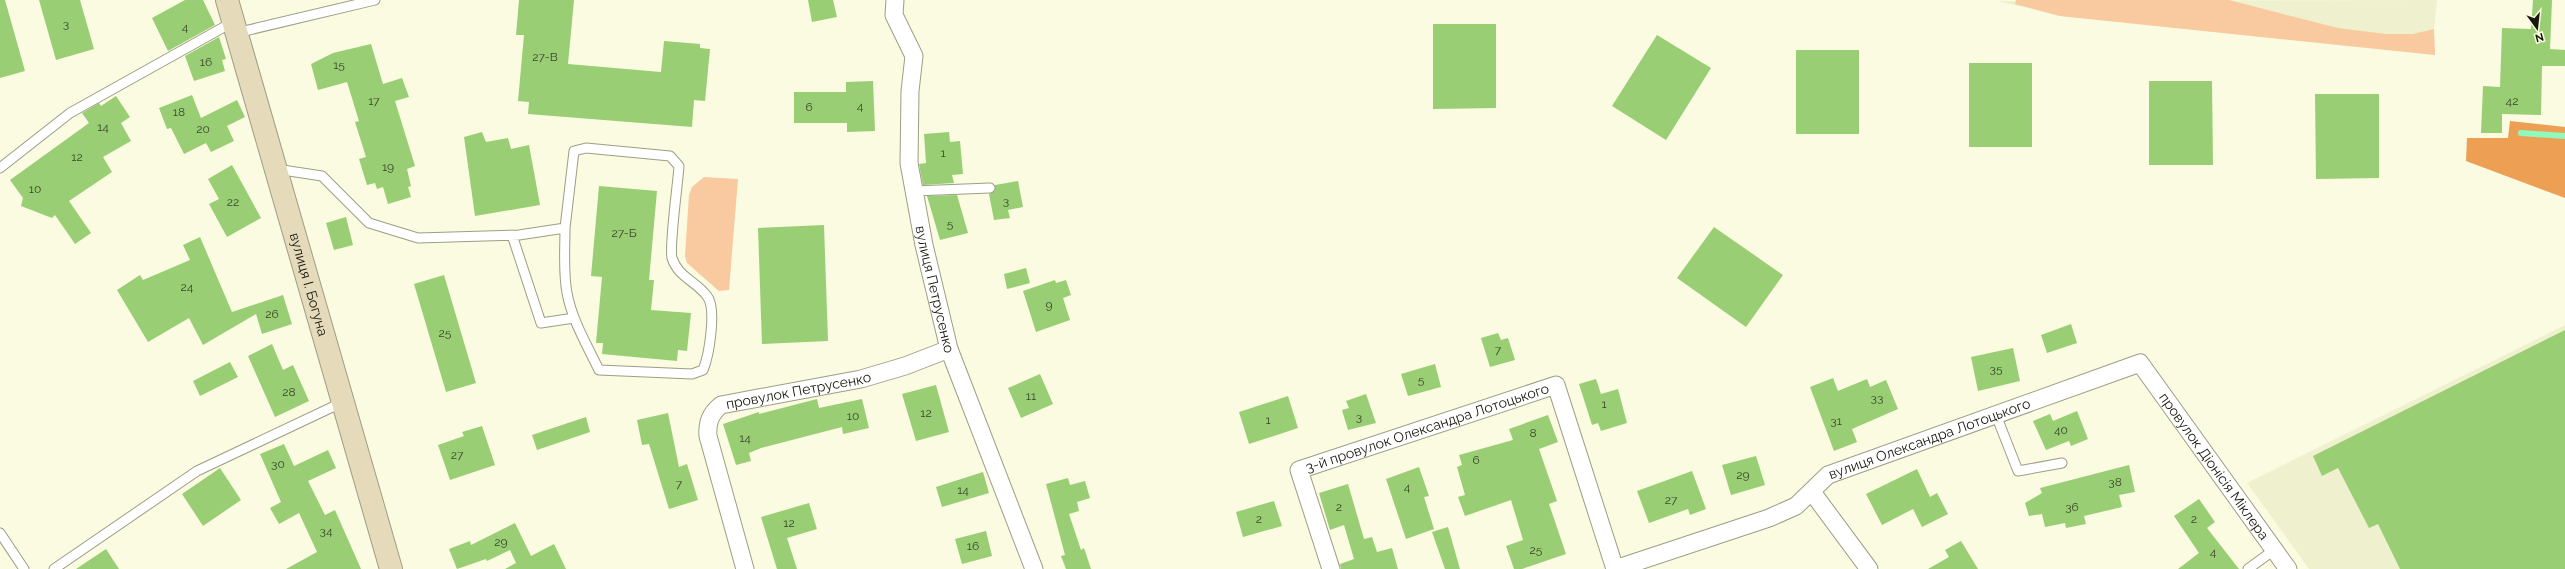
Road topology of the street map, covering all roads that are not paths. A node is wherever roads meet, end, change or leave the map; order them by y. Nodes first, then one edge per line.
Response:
1 (227, 0) edge
2 (375, 0) edge
3 (895, 0) edge
4 (235, 27) junction
5 (0, 168) edge
6 (276, 169) junction
7 (990, 188) dead end
8 (914, 191) junction
9 (565, 228) junction
10 (512, 235) junction
11 (574, 318) junction
12 (949, 349) junction
13 (2140, 363) joint
14 (343, 402) junction
15 (1996, 415) junction
16 (2062, 463) dead end
17 (1812, 492) junction
18 (0, 532) edge
19 (2274, 550) junction
20 (24, 569) edge
21 (54, 569) edge
22 (391, 569) edge
23 (745, 569) edge
24 (1034, 569) edge
25 (1331, 569) edge
26 (1615, 569) edge
27 (1869, 569) edge
28 (2248, 569) edge
29 (2288, 569) edge

1 - 4 street, вулиця І. Богуна
2 - 4 lane
3 - 8 street, вулиця Петрусенко
4 - 5 lane
4 - 6 street, вулиця І. Богуна
6 - 10 lane
6 - 14 street, вулиця І. Богуна
7 - 8 lane
8 - 12 street, вулиця Петрусенко
9 - 10 lane
9 - 11 lane
9 - 11 lane
10 - 11 lane
12 - 23 street, провулок Петрусенко
12 - 24 street, вулиця Петрусенко
13 - 15 street, вулиця Олександра Лотоцького
13 - 19 street, провулок Діонісія Міклера
14 - 21 lane
14 - 22 street, вулиця І. Богуна
15 - 16 lane
15 - 17 street, вулиця Олександра Лотоцького
17 - 26 street, вулиця Олександра Лотоцького
17 - 27 street
18 - 20 lane
19 - 28 lane
19 - 29 street, провулок Діонісія Міклера
25 - 26 street, 3-й провулок Олександра Лотоцького

